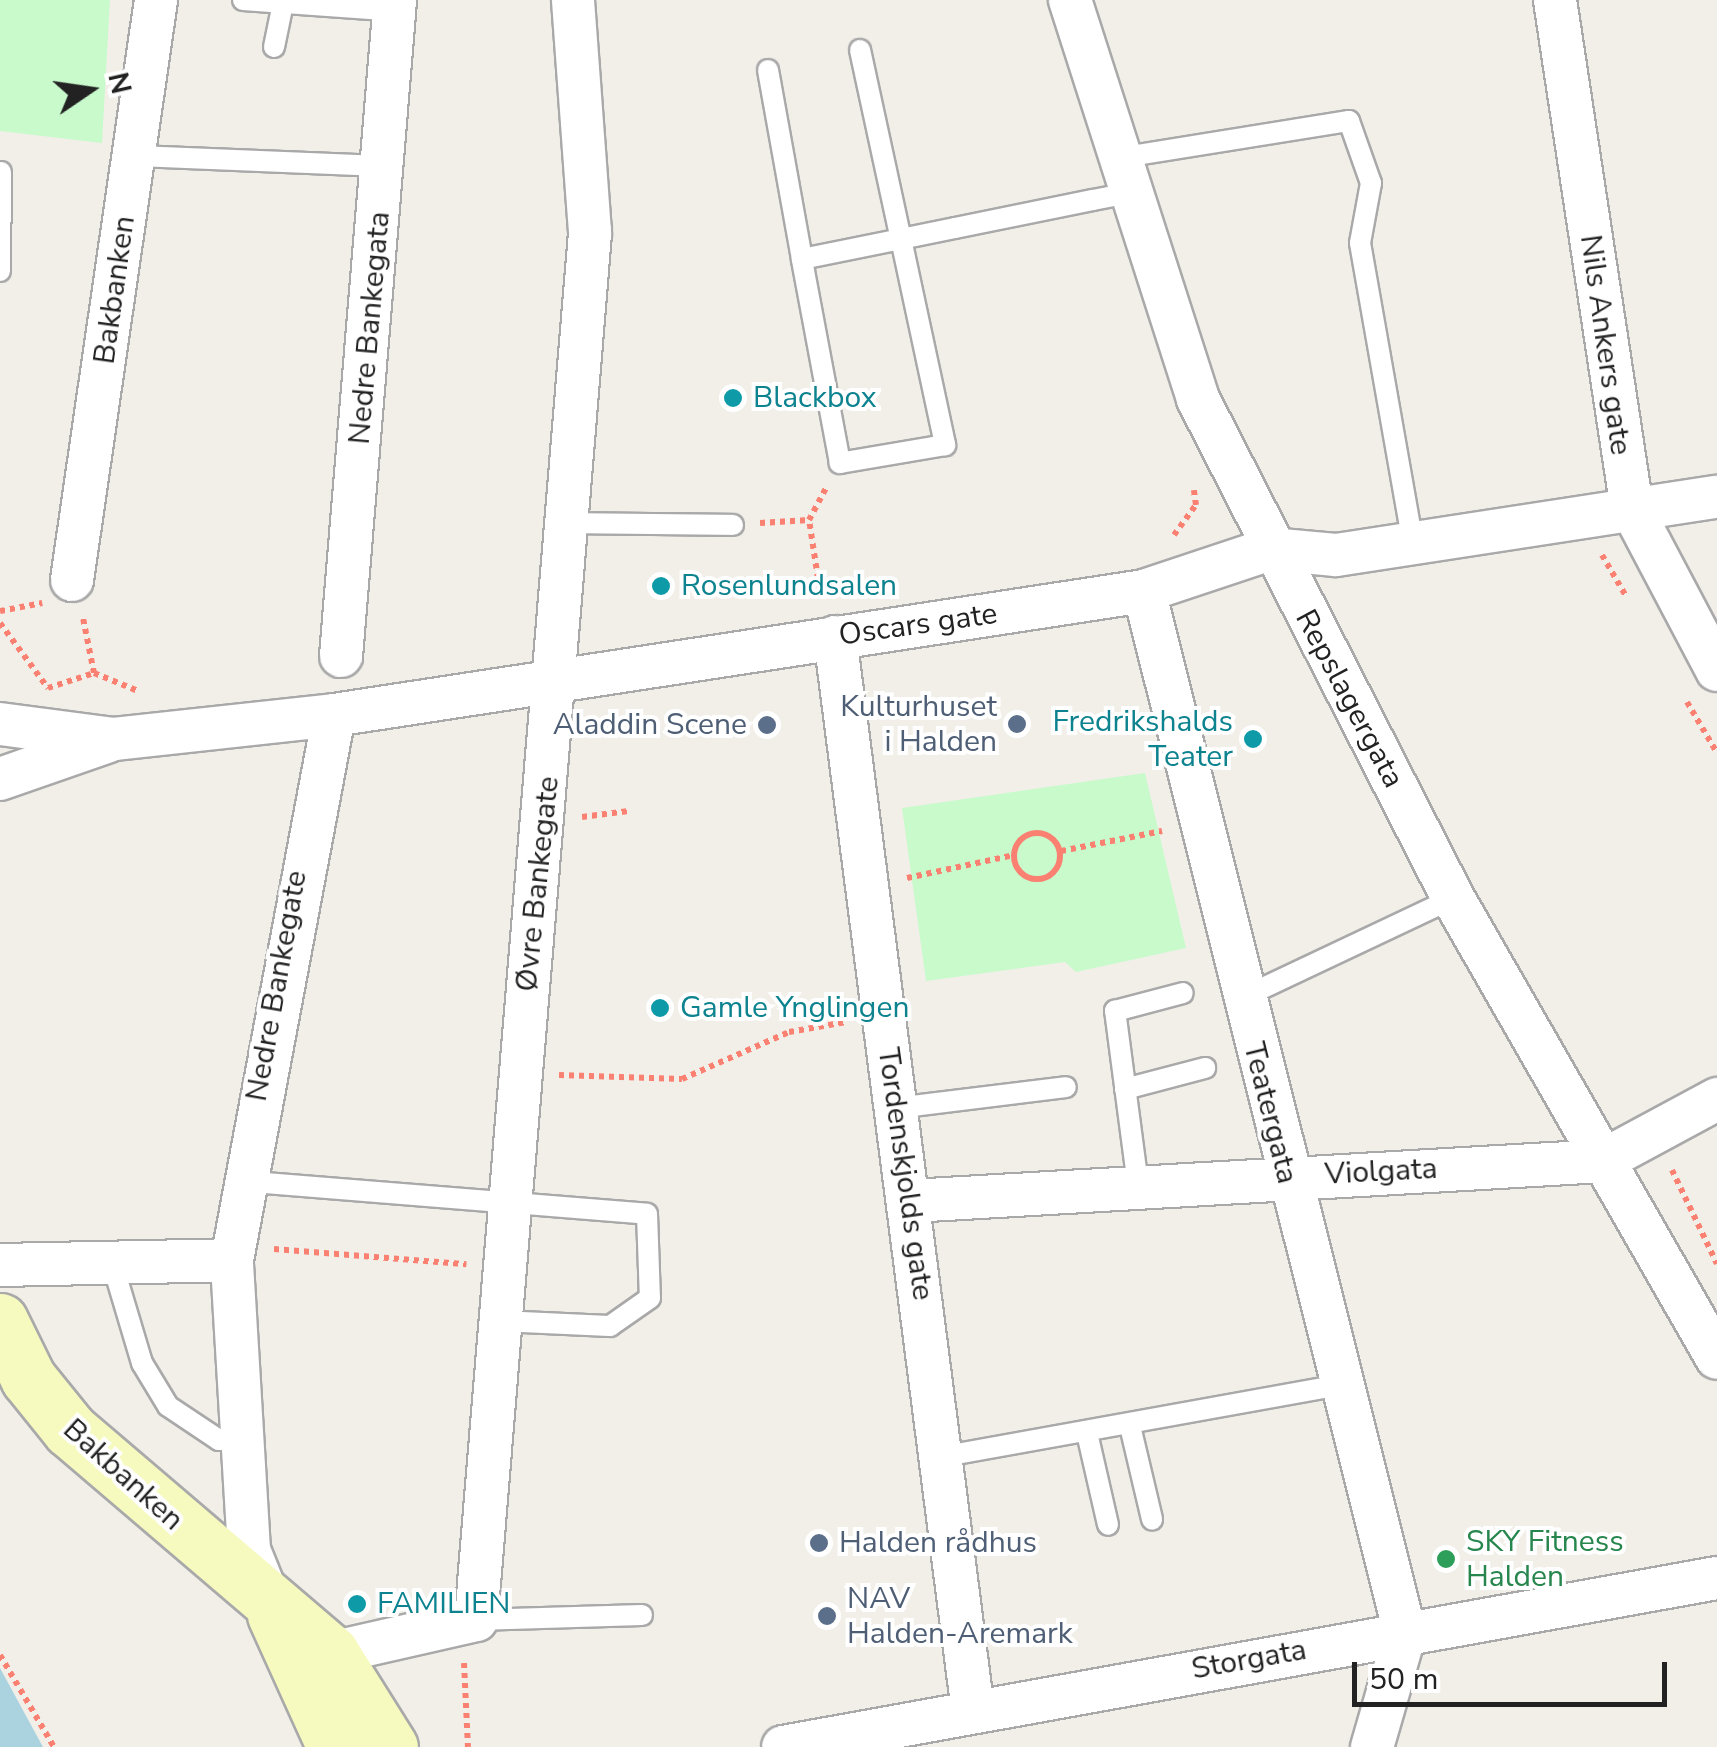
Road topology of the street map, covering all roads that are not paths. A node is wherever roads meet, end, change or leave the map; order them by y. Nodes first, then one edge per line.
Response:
1 (156, 0) edge
2 (243, 0) edge
3 (573, 0) edge
4 (1070, 0) edge
5 (1555, 0) edge
6 (282, 3) junction
7 (395, 6) edge
8 (274, 46) dead end
9 (860, 50) dead end
10 (768, 70) dead end
11 (135, 156) junction
12 (384, 166) junction
13 (2, 172) edge
14 (1122, 176) junction
15 (901, 240) junction
16 (802, 259) junction
17 (0, 270) edge
18 (1717, 496) edge
19 (1632, 509) junction
20 (570, 523) junction
21 (732, 525) road end
22 (1413, 543) junction
23 (1270, 550) junction
24 (72, 580) road end
25 (1144, 592) junction
26 (830, 628) junction
27 (342, 656) dead end
28 (1717, 670) edge
29 (556, 678) junction
30 (334, 716) junction
31 (0, 724) edge
32 (114, 739) junction
33 (0, 780) edge
34 (1453, 898) junction
35 (1183, 992) dead end
36 (1242, 998) junction
37 (1205, 1068) dead end
38 (1066, 1087) dead end
39 (1125, 1089) junction
40 (1717, 1099) edge
41 (896, 1108) junction
42 (1602, 1161) junction
43 (1285, 1178) junction
44 (241, 1181) junction
45 (1138, 1185) junction
46 (911, 1201) junction
47 (510, 1202) junction
48 (246, 1254) junction
49 (111, 1259) junction
50 (0, 1265) edge
51 (0, 1320) edge
52 (499, 1321) junction
53 (1717, 1358) edge
54 (1344, 1384) junction
55 (1130, 1426) junction
56 (1087, 1434) junction
57 (239, 1438) junction
58 (940, 1457) junction
59 (1152, 1519) dead end
60 (1108, 1525) dead end
61 (1717, 1578) edge
62 (272, 1607) junction
63 (642, 1615) dead end
64 (476, 1620) junction
65 (1406, 1633) junction
66 (331, 1654) junction
67 (973, 1711) junction
68 (334, 1747) edge
69 (390, 1747) edge
70 (782, 1747) edge
71 (1372, 1747) edge

1 - 11 street, Bakbanken
2 - 6 lane
3 - 20 street, Øvre Bankegate
4 - 14 street, Repslagergata
5 - 19 street, Nils Ankers gate
6 - 7 lane
6 - 8 lane
7 - 12 street, Nedre Bankegata
9 - 15 lane
10 - 16 lane
11 - 12 lane
11 - 24 street, Bakbanken
12 - 27 street, Nedre Bankegata
13 - 17 lane
14 - 15 lane
14 - 22 lane
14 - 23 street, Repslagergata
15 - 16 lane
15 - 16 lane
18 - 19 street, Oscars gate
19 - 22 street, Oscars gate
19 - 28 street, Nils Ankers gate
20 - 21 lane
20 - 29 street, Øvre Bankegate
22 - 23 street, Oscars gate
23 - 25 street, Oscars gate
23 - 34 street, Repslagergata
25 - 26 street, Oscars gate
25 - 36 street, Teatergata
26 - 29 street, Oscars gate
26 - 41 street, Tordenskjolds gate
29 - 30 street, Oscars gate
29 - 47 street, Øvre Bankegate
30 - 32 street, Oscars gate
30 - 44 street, Nedre Bankegate
31 - 32 street, Oscars gate
32 - 33 street, Oscars gate
34 - 36 lane
34 - 42 street, Repslagergata
35 - 39 lane
36 - 43 street, Teatergata
37 - 39 lane
38 - 41 lane
39 - 45 lane
40 - 42 street, Violgata
41 - 46 street, Tordenskjolds gate
42 - 43 street, Violgata
42 - 53 street, Repslagergata
43 - 45 street, Violgata
43 - 54 street, Teatergata
44 - 47 lane
44 - 48 street, Nedre Bankegate
45 - 46 street, Violgata
46 - 58 street, Tordenskjolds gate
47 - 52 street, Øvre Bankegate
47 - 52 lane
48 - 49 street
48 - 57 street, Nedre Bankegate
49 - 50 street
49 - 57 lane
51 - 62 street, Bakbanken
52 - 64 street, Øvre Bankegate
54 - 55 lane
54 - 65 street, Teatergata
55 - 56 lane
55 - 59 lane
56 - 58 lane
56 - 60 lane
57 - 62 street, Nedre Bankegate
58 - 67 street, Tordenskjolds gate
61 - 65 street, Storgata
62 - 66 street, Bakbanken
62 - 68 street, Bakbanken
63 - 64 lane
64 - 66 street
65 - 67 street, Storgata
65 - 71 street
66 - 69 street, Bakbanken
67 - 70 street, Storgata

